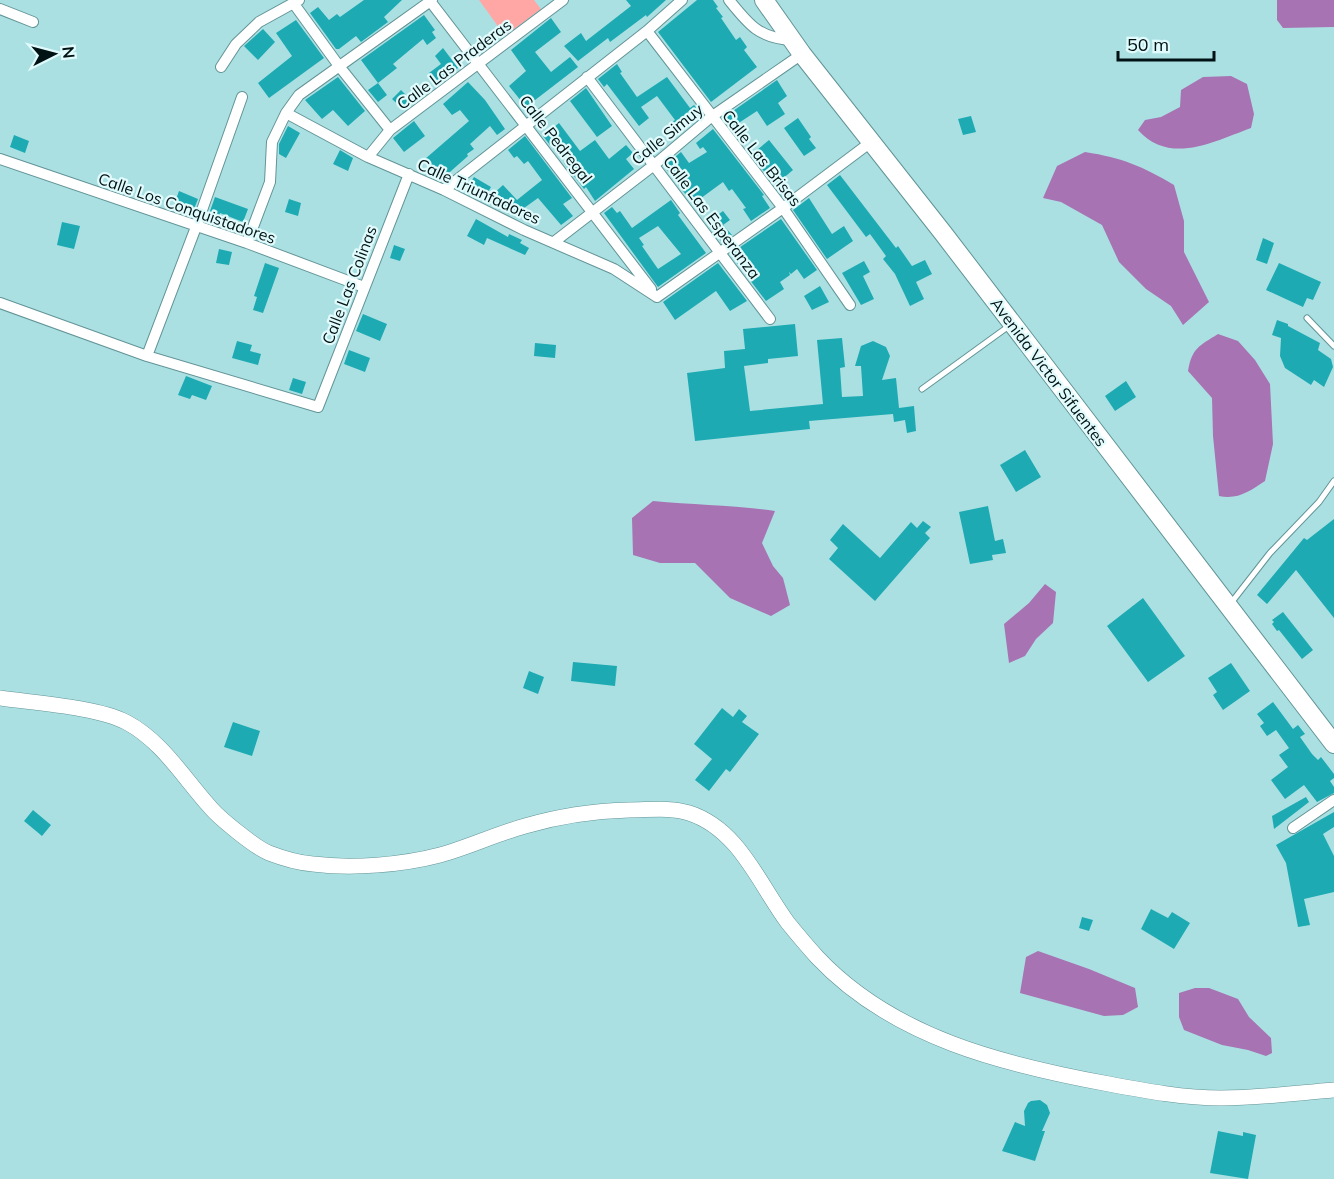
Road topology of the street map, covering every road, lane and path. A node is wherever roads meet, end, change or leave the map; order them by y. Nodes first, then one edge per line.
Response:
1 (562, 0) edge
2 (682, 0) edge
3 (729, 0) edge
4 (764, 0) edge
5 (431, 1) edge
6 (296, 2) edge
7 (0, 9) edge
8 (33, 22) dead end
9 (647, 31) junction
10 (797, 47) junction
11 (477, 65) junction
12 (339, 66) junction
13 (221, 67) dead end
14 (587, 76) junction
15 (242, 97) dead end
16 (286, 113) junction
17 (711, 117) junction
18 (526, 125) junction
19 (390, 130) junction
20 (871, 141) junction
21 (368, 157) junction
22 (0, 159) edge
23 (654, 165) junction
24 (409, 174) junction
25 (444, 190) junction
26 (783, 208) junction
27 (593, 212) junction
28 (196, 227) junction
29 (554, 242) junction
30 (247, 243) junction
31 (720, 253) junction
32 (364, 286) junction
33 (657, 297) junction
34 (0, 303) edge
35 (850, 305) dead end
36 (1307, 318) dead end
37 (770, 319) dead end
38 (1012, 323) junction
39 (1334, 346) edge
40 (147, 356) junction
41 (922, 389) dead end
42 (1334, 481) edge
43 (1228, 607) junction
44 (0, 698) edge
45 (1334, 744) edge
46 (1334, 800) edge
47 (1293, 828) dead end
48 (1334, 1090) edge

1 - 11 street, Calle Las Praderas
2 - 9 street
3 - 10 street
4 - 10 highway, Avenida Victor Sifuentes
5 - 11 street, Calle Pedregal
5 - 12 street
6 - 12 street
6 - 13 street
7 - 8 street
9 - 14 street
9 - 17 street, Calle Las Brisas
10 - 17 street, Calle Simuy
10 - 20 highway, Avenida Victor Sifuentes
11 - 18 street, Calle Pedregal
11 - 19 street, Calle Las Praderas
12 - 16 street
12 - 19 street
14 - 18 street
14 - 23 street, Calle Las Esperanza
15 - 28 street
16 - 21 street, Calle Triunfadores
16 - 30 street
17 - 23 street, Calle Simuy
17 - 26 street, Calle Las Brisas
18 - 25 street
18 - 27 street, Calle Pedregal
19 - 21 street, Calle Las Praderas
20 - 26 street
20 - 38 highway, Avenida Victor Sifuentes
21 - 24 street, Calle Triunfadores
22 - 28 street, Calle Los Conquistadores
23 - 27 street, Calle Simuy
23 - 31 street, Calle Las Esperanza
24 - 25 street, Calle Triunfadores
24 - 32 street, Calle Las Colinas
25 - 29 street, Calle Triunfadores
26 - 31 street
26 - 35 street, Calle Las Brisas
27 - 29 street, Calle Simuy
27 - 33 street, Calle Pedregal
28 - 30 street, Calle Los Conquistadores
28 - 40 street
29 - 33 street, Calle Triunfadores
30 - 32 street, Calle Los Conquistadores
31 - 33 street
31 - 37 street, Calle Las Esperanza
32 - 40 street, Calle Las Colinas
34 - 40 street
36 - 39 lane
38 - 41 lane
38 - 43 highway, Avenida Victor Sifuentes
42 - 43 lane
43 - 45 highway, Avenida Victor Sifuentes
44 - 48 street
46 - 47 street

